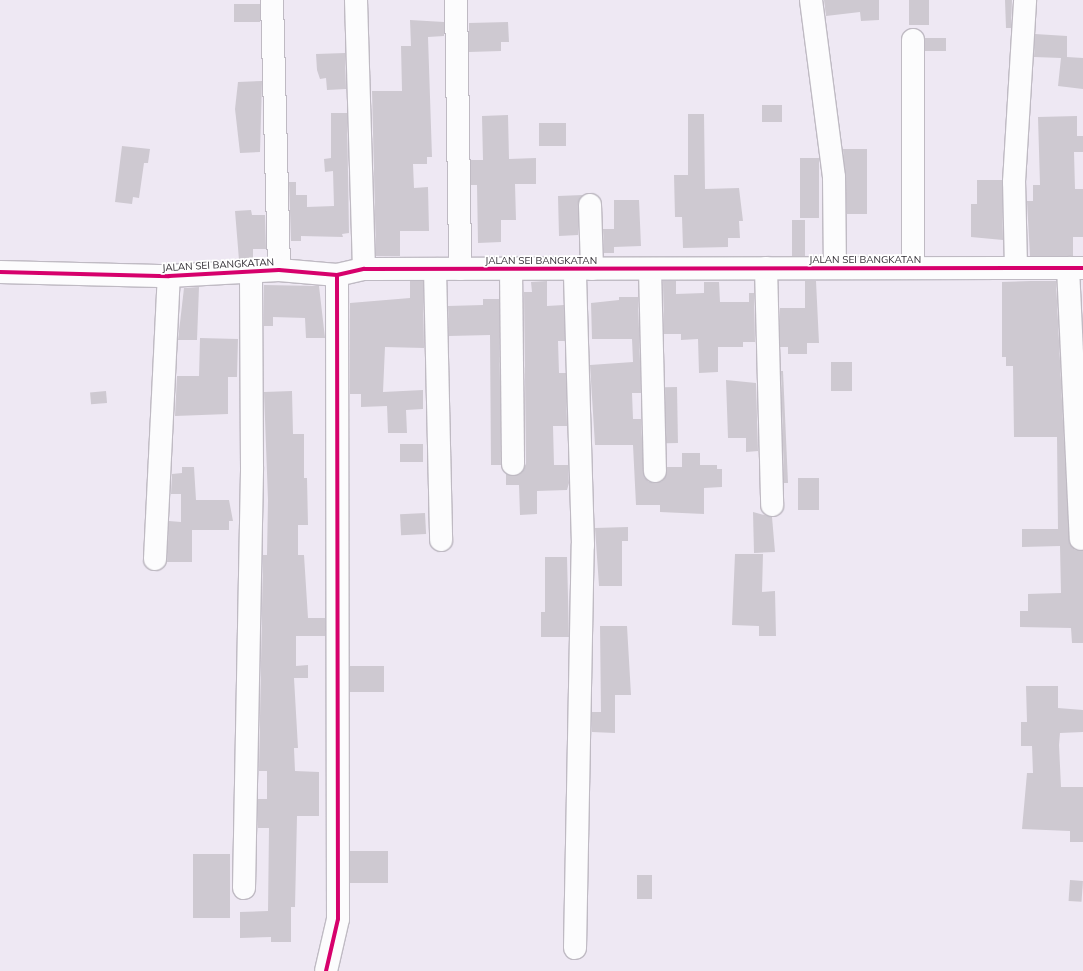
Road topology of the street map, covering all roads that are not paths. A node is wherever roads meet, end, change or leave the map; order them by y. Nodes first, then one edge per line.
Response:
1 (272, 0) edge
2 (356, 0) edge
3 (456, 0) edge
4 (811, 0) edge
5 (1025, 0) edge
6 (913, 40) dead end
7 (590, 205) dead end
8 (766, 268) junction
9 (834, 268) junction
10 (913, 268) junction
11 (1016, 268) junction
12 (1076, 268) edge
13 (364, 269) junction
14 (435, 269) junction
15 (460, 269) junction
16 (511, 269) junction
17 (584, 269) junction
18 (650, 269) junction
19 (279, 270) junction
20 (0, 272) edge
21 (251, 272) junction
22 (337, 275) junction
23 (169, 276) junction
24 (514, 464) dead end
25 (655, 471) dead end
26 (772, 505) dead end
27 (1081, 539) dead end
28 (441, 540) dead end
29 (156, 559) dead end
30 (244, 888) dead end
31 (574, 948) dead end
32 (326, 971) edge

1 - 19 street
2 - 13 street
3 - 15 street
4 - 9 street
5 - 11 street
6 - 10 street
7 - 17 street
8 - 9 street, JALAN SEI BANGKATAN
8 - 18 street, JALAN SEI BANGKATAN
8 - 26 street
9 - 10 street, JALAN SEI BANGKATAN
10 - 11 street, JALAN SEI BANGKATAN
11 - 12 street, JALAN SEI BANGKATAN
12 - 27 street
13 - 14 street, JALAN SEI BANGKATAN
13 - 22 street, JALAN SEI BANGKATAN
14 - 15 street, JALAN SEI BANGKATAN
14 - 28 street
15 - 16 street, JALAN SEI BANGKATAN
16 - 17 street, JALAN SEI BANGKATAN
16 - 24 street
17 - 18 street, JALAN SEI BANGKATAN
17 - 31 street
18 - 25 street
19 - 21 street, JALAN SEI BANGKATAN
19 - 22 street, JALAN SEI BANGKATAN
20 - 23 street, JALAN SEI BANGKATAN
21 - 23 street, JALAN SEI BANGKATAN
21 - 30 street
22 - 32 street
23 - 29 street

